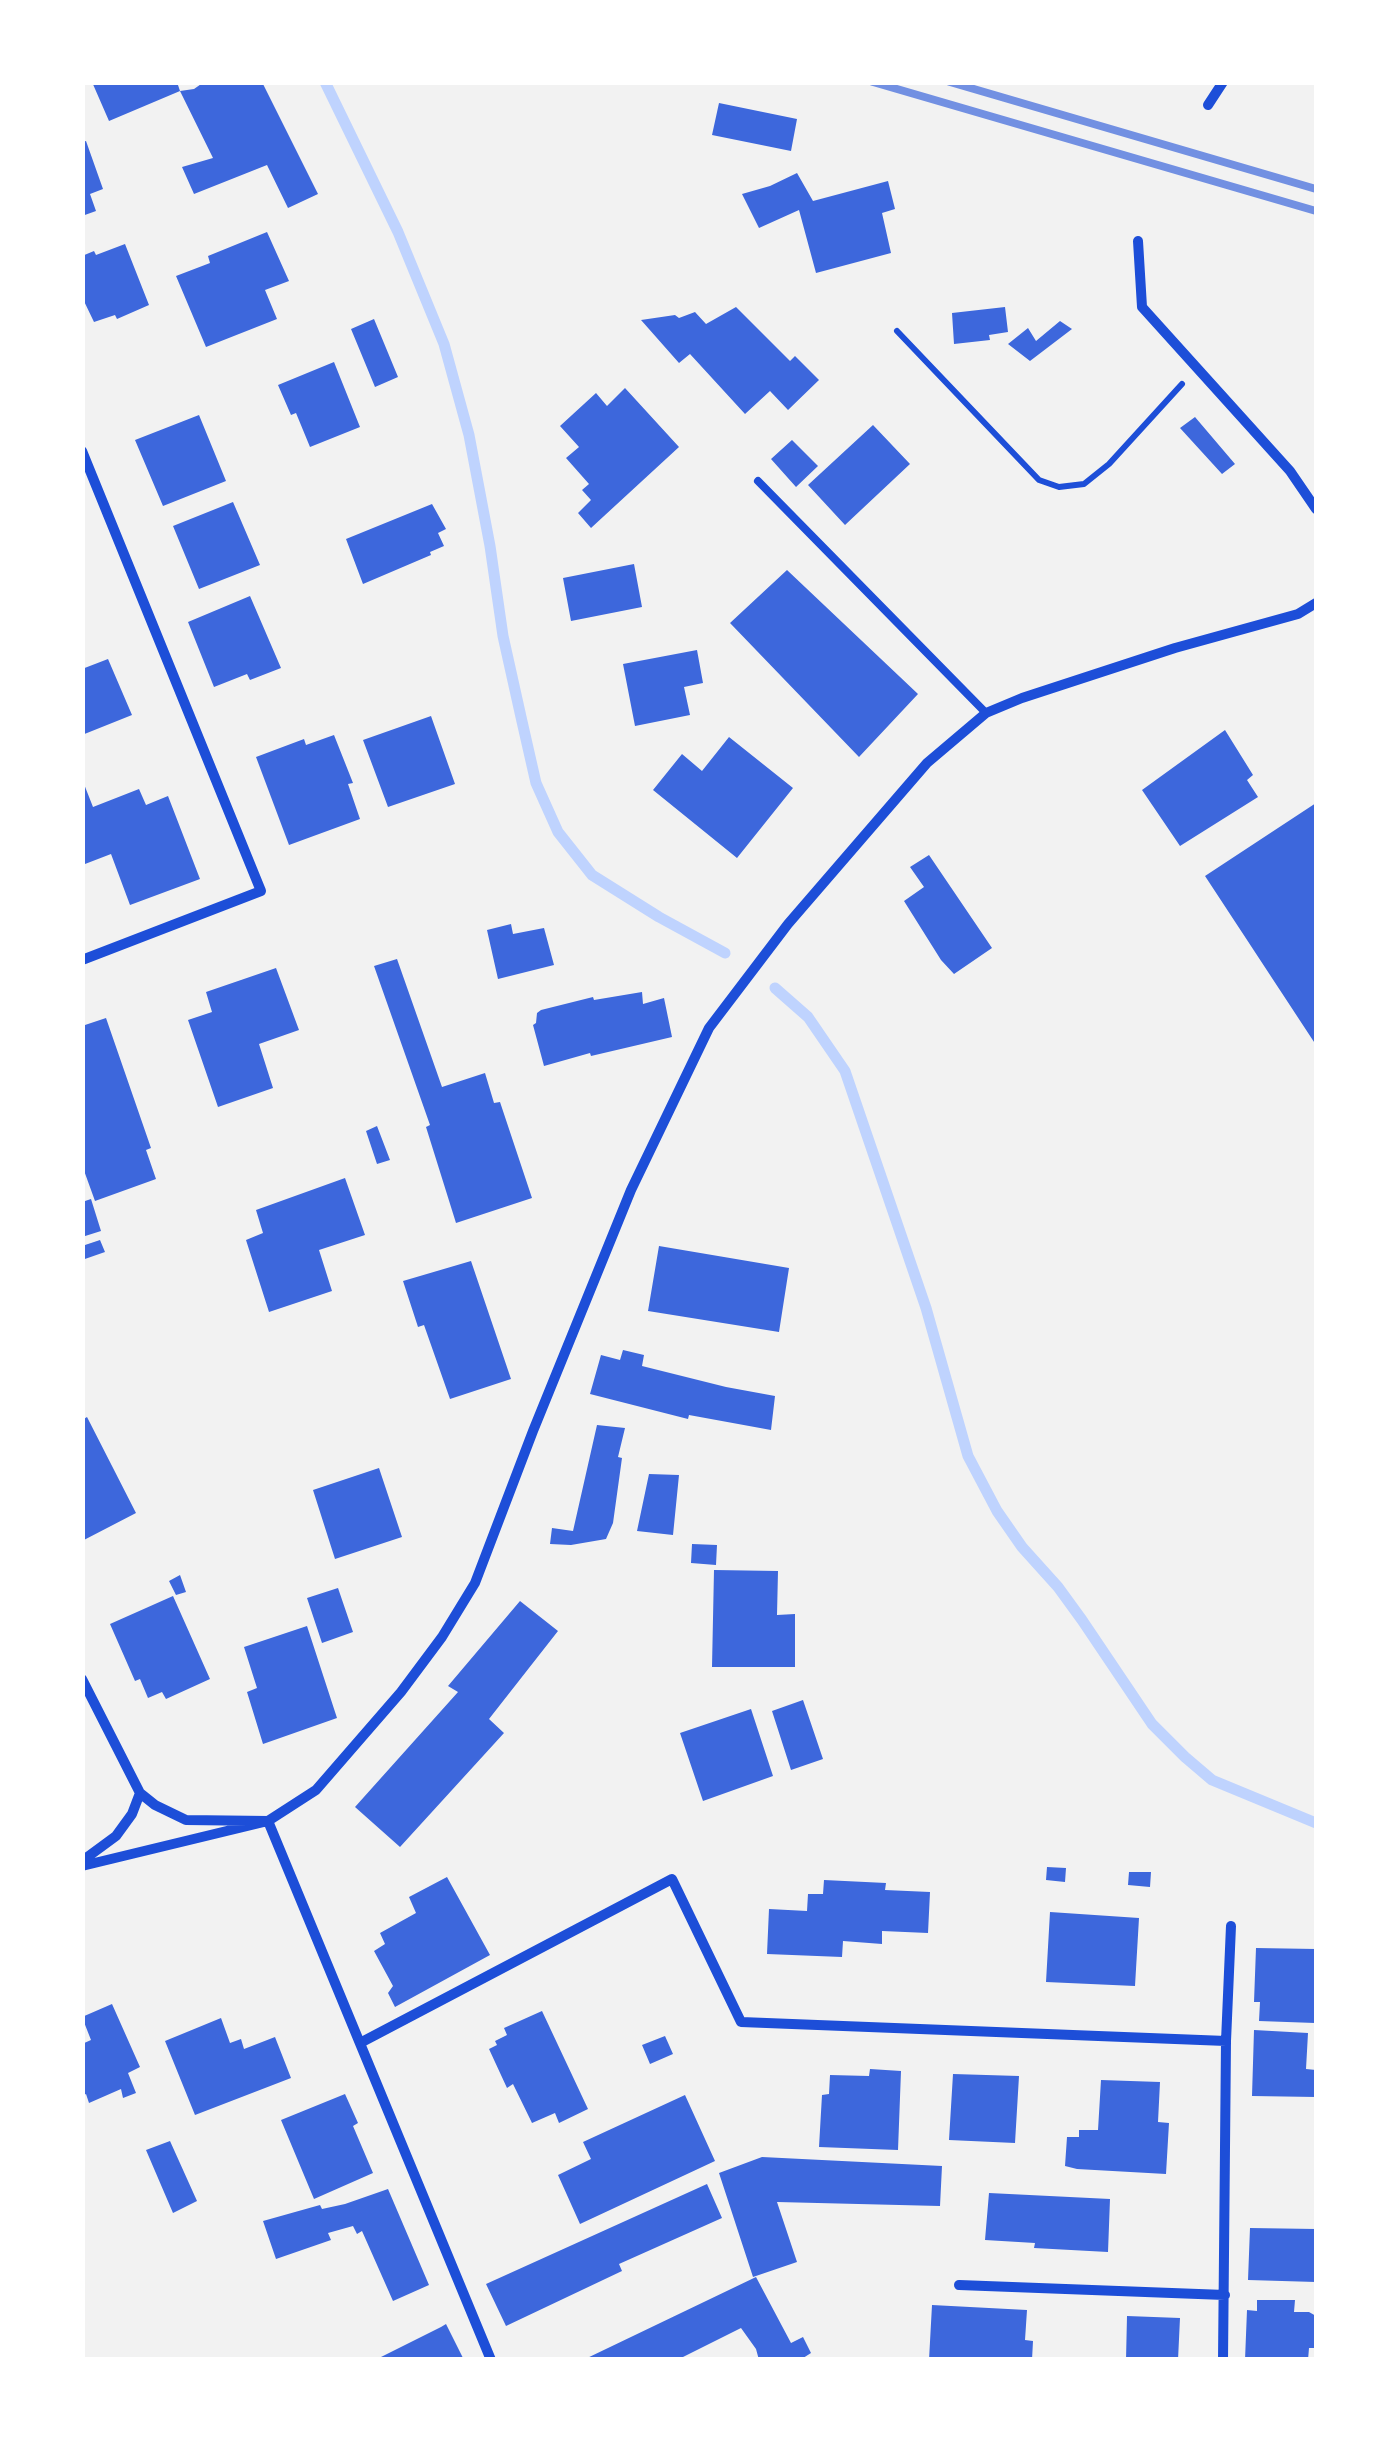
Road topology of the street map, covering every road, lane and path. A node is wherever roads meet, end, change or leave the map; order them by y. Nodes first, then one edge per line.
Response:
1 (1223, 82) edge
2 (1208, 105) dead end
3 (1138, 241) dead end
4 (896, 331) dead end
5 (1197, 368) junction
6 (82, 451) edge
7 (758, 481) dead end
8 (1316, 509) edge
9 (1316, 603) edge
10 (986, 714) junction
11 (82, 960) edge
12 (82, 1679) edge
13 (140, 1792) junction
14 (268, 1821) junction
15 (82, 1864) edge
16 (1230, 1926) dead end
17 (1226, 2041) junction
18 (360, 2043) junction
19 (959, 2285) dead end
20 (1225, 2295) junction
21 (492, 2360) edge
22 (1224, 2360) edge

1 - 2 street
3 - 5 street
4 - 5 path
5 - 8 street
6 - 11 street
7 - 10 lane
9 - 10 street
10 - 14 street
12 - 13 street
13 - 14 street
13 - 15 street
14 - 15 street
14 - 18 street
16 - 17 street
17 - 18 street
17 - 20 street
18 - 21 street
19 - 20 street
20 - 22 street

